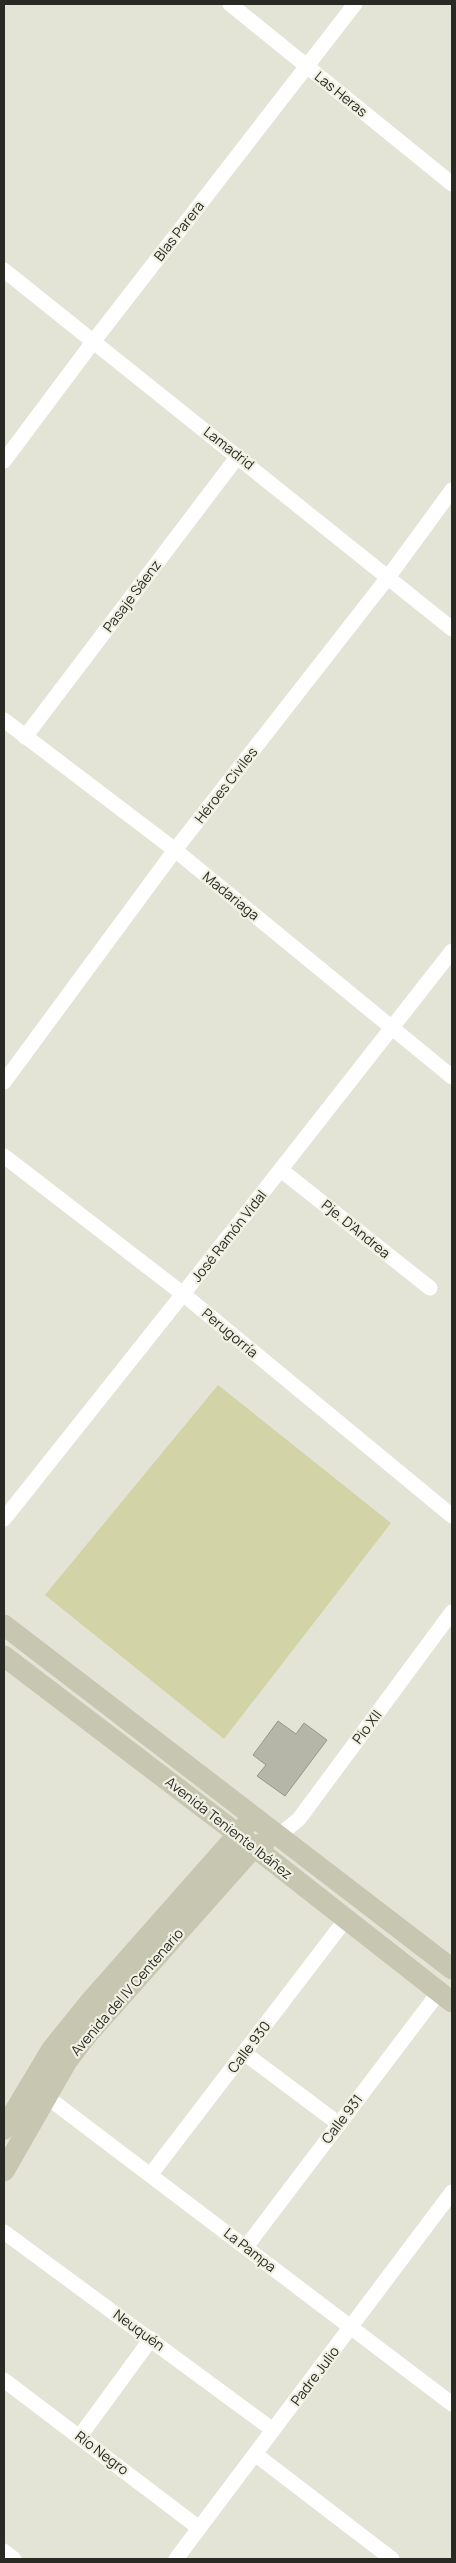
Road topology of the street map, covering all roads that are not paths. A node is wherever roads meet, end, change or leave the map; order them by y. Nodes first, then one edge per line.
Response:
1 (230, 4) edge
2 (356, 4) edge
3 (307, 66) junction
4 (452, 184) edge
5 (4, 270) edge
6 (93, 342) junction
7 (238, 456) junction
8 (4, 461) edge
9 (452, 490) edge
10 (388, 576) junction
11 (452, 629) edge
12 (4, 720) edge
13 (26, 737) junction
14 (175, 850) junction
15 (452, 951) edge
16 (391, 1027) junction
17 (452, 1077) edge
18 (4, 1082) edge
19 (4, 1156) edge
20 (282, 1170) junction
21 (430, 1288) dead end
22 (183, 1294) junction
23 (452, 1516) edge
24 (4, 1519) edge
25 (452, 1612) edge
26 (4, 1625) edge
27 (4, 1656) edge
28 (253, 1817) junction
29 (277, 1837) junction
30 (246, 1841) junction
31 (346, 1919) junction
32 (452, 1969) edge
33 (445, 1997) edge
34 (244, 2053) junction
35 (48, 2097) junction
36 (339, 2124) junction
37 (4, 2129) edge
38 (4, 2171) edge
39 (151, 2174) junction
40 (451, 2195) edge
41 (4, 2232) edge
42 (246, 2247) junction
43 (351, 2328) junction
44 (152, 2340) junction
45 (4, 2380) edge
46 (452, 2404) edge
47 (273, 2430) junction
48 (80, 2436) junction
49 (255, 2454) junction
50 (199, 2528) junction
51 (4, 2551) edge
52 (14, 2559) edge
53 (176, 2559) edge
54 (392, 2559) edge

1 - 3 street, Las Heras
2 - 3 street, Blas Parera
3 - 4 street, Las Heras
3 - 6 street, Blas Parera
5 - 6 street, Lamadrid
6 - 7 street, Lamadrid
6 - 8 street, Blas Parera
7 - 10 street, Lamadrid
7 - 13 street, Pasaje Sáenz
9 - 10 street, Héroes Civiles
10 - 11 street, Lamadrid
10 - 14 street, Héroes Civiles
12 - 13 street, Madariaga
13 - 14 street, Madariaga
14 - 16 street, Madariaga
14 - 18 street, Héroes Civiles
15 - 16 street, José Ramón Vidal
16 - 17 street, Madariaga
16 - 20 street, José Ramón Vidal
19 - 22 street, Perugorría
20 - 21 street, Pje. D'Andrea
20 - 22 street, José Ramón Vidal
22 - 23 street, Perugorría
22 - 24 street, José Ramón Vidal
25 - 29 street, Pio XII
26 - 28 main road, Avenida Teniente Ibáñez
27 - 30 main road, Avenida Teniente Ibáñez
28 - 29 main road, Avenida Teniente Ibáñez
28 - 30 main road, Avenida del IV Centenario
29 - 30 main road, Avenida del IV Centenario
29 - 32 main road, Avenida Teniente Ibáñez
30 - 31 main road, Avenida Teniente Ibáñez
30 - 35 main road, Avenida del IV Centenario
30 - 37 main road, Avenida del IV Centenario
31 - 33 main road, Avenida Teniente Ibáñez
31 - 34 street, Calle 930
33 - 36 street, Calle 931
34 - 36 street
34 - 39 street, Calle 930
35 - 38 main road, Avenida del IV Centenario
35 - 39 street, La Pampa
36 - 42 street, Calle 931
39 - 42 street, La Pampa
40 - 43 street, Padre Julio
41 - 44 street, Neuquén
42 - 43 street, La Pampa
43 - 46 street, La Pampa
43 - 47 street, Padre Julio
44 - 47 street, Neuquén
44 - 48 street
45 - 48 street, Río Negro
47 - 49 street, Padre Julio
48 - 50 street, Río Negro
49 - 50 street, Padre Julio
49 - 54 street
50 - 53 street, Padre Julio
51 - 52 street

